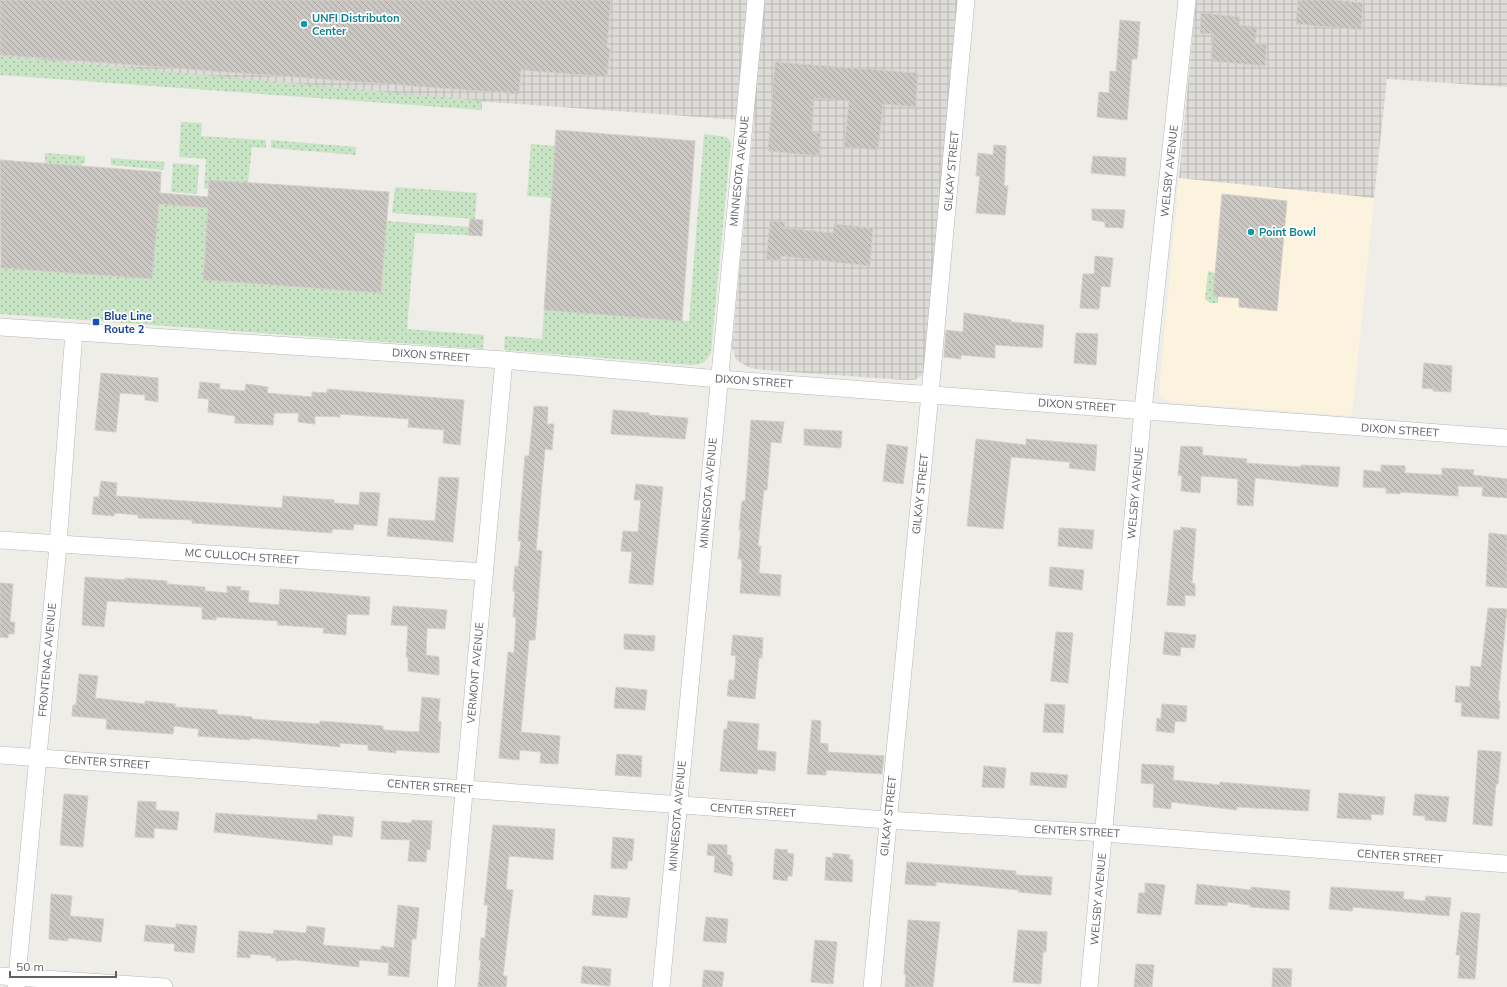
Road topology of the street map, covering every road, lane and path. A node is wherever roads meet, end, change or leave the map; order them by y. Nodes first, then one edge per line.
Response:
1 (756, 0) edge
2 (966, 0) edge
3 (1187, 0) edge
4 (0, 327) edge
5 (74, 332) junction
6 (504, 360) junction
7 (719, 379) junction
8 (930, 394) junction
9 (1143, 410) junction
10 (1507, 438) edge
11 (0, 540) edge
12 (58, 544) junction
13 (484, 572) junction
14 (0, 754) edge
15 (38, 757) junction
16 (464, 788) junction
17 (678, 805) junction
18 (887, 820) junction
19 (1104, 832) junction
20 (1507, 864) edge
21 (11, 980) edge
22 (164, 987) edge
23 (446, 987) edge
24 (661, 987) edge
25 (872, 987) edge
26 (1089, 987) edge

1 - 7 street, MINNESOTA AVENUE
2 - 8 street, GILKAY STREET
3 - 9 street, WELSBY AVENUE
4 - 5 street, DIXON STREET
5 - 6 street, DIXON STREET
5 - 12 street, FRONTENAC AVENUE
6 - 7 street, DIXON STREET
6 - 13 street, VERMONT AVENUE
7 - 8 street, DIXON STREET
7 - 17 street, MINNESOTA AVENUE
8 - 9 street, DIXON STREET
8 - 18 street, GILKAY STREET
9 - 10 street, DIXON STREET
9 - 19 street, WELSBY AVENUE
11 - 12 street, MC CULLOCH STREET
12 - 13 street, MC CULLOCH STREET
12 - 15 street, FRONTENAC AVENUE
13 - 16 street, VERMONT AVENUE
14 - 15 street, CENTER STREET
15 - 16 street, CENTER STREET
15 - 21 street, FRONTENAC AVENUE
16 - 17 street, CENTER STREET
16 - 23 street, VERMONT AVENUE
17 - 18 street, CENTER STREET
17 - 24 street, MINNESOTA AVENUE
18 - 19 street, CENTER STREET
18 - 25 street, GILKAY STREET
19 - 20 street, CENTER STREET
19 - 26 street, WELSBY AVENUE
21 - 22 street

